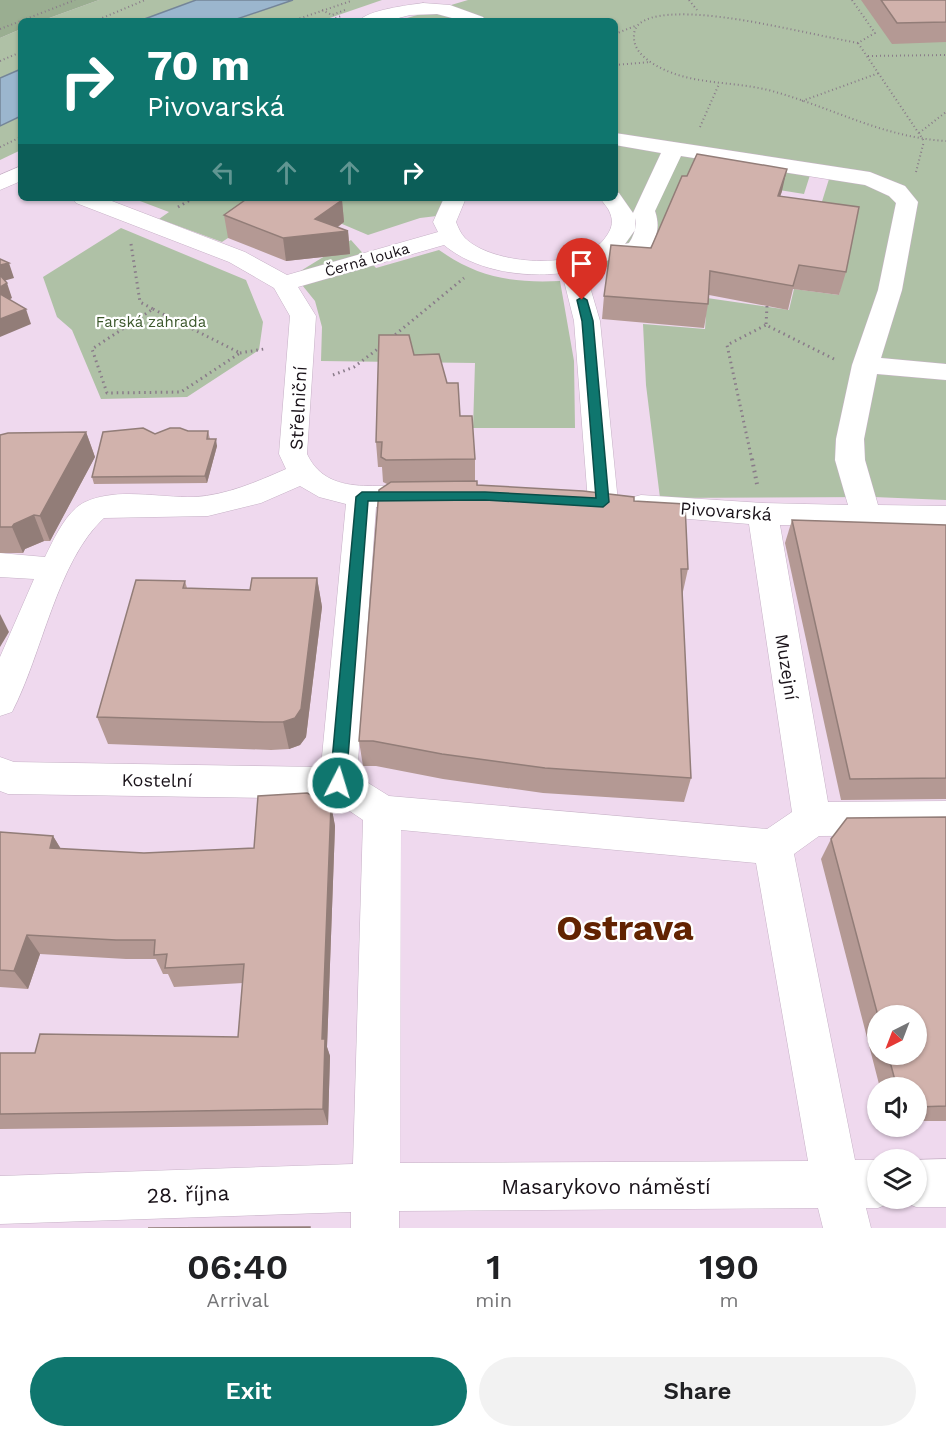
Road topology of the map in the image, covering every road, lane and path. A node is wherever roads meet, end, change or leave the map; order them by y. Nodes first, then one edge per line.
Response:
1 (75, 0) edge
2 (145, 0) edge
3 (354, 0) edge
4 (689, 0) edge
5 (852, 0) edge
6 (445, 3) edge
7 (350, 9) dead end
8 (322, 10) junction
9 (682, 10) dead end
10 (655, 11) dead end
11 (698, 11) junction
12 (28, 18) edge
13 (102, 18) edge
14 (300, 18) edge
15 (378, 18) edge
16 (471, 18) edge
17 (18, 22) edge
18 (635, 26) junction
19 (0, 29) edge
20 (618, 33) edge
21 (858, 43) junction
22 (18, 53) edge
23 (946, 55) edge
24 (867, 56) junction
25 (0, 61) edge
26 (651, 62) junction
27 (618, 65) edge
28 (879, 73) junction
29 (718, 84) junction
30 (802, 102) junction
31 (946, 112) edge
32 (919, 133) junction
33 (18, 138) edge
34 (618, 139) edge
35 (924, 141) junction
36 (944, 141) edge
37 (946, 146) edge
38 (0, 147) edge
39 (682, 149) junction
40 (18, 175) edge
41 (0, 183) edge
42 (619, 192) edge
43 (92, 201) edge
44 (188, 201) edge
45 (453, 201) edge
46 (177, 207) dead end
47 (450, 236) junction
48 (131, 243) dead end
49 (604, 252) junction
50 (571, 265) junction
51 (465, 277) dead end
52 (284, 283) junction
53 (767, 306) edge
54 (153, 309) junction
55 (766, 326) junction
56 (264, 350) dead end
57 (240, 353) junction
58 (865, 365) junction
59 (946, 372) edge
60 (333, 375) dead end
61 (303, 473) junction
62 (451, 496) edge
63 (362, 497) junction
64 (763, 514) junction
65 (866, 516) junction
66 (946, 518) edge
67 (0, 565) edge
68 (53, 569) junction
69 (0, 702) edge
70 (0, 773) edge
71 (326, 782) junction
72 (382, 812) junction
73 (946, 818) edge
74 (812, 819) junction
75 (773, 847) junction
76 (927, 1183) edge
77 (946, 1183) edge
78 (854, 1199) edge
79 (0, 1200) edge
80 (375, 1208) edge

1 - 12 path
2 - 13 path
3 - 8 path
4 - 11 path
5 - 21 path
6 - 15 street
6 - 16 street
7 - 8 path
8 - 14 path
9 - 11 path
10 - 18 path
11 - 21 path
17 - 19 path
18 - 20 path
18 - 26 path
21 - 24 path
22 - 25 path
23 - 24 path
24 - 28 path
26 - 27 path
26 - 29 path
28 - 30 path
28 - 32 path
29 - 30 path
29 - 39 path
30 - 35 path
31 - 32 path
32 - 35 path
33 - 38 path
34 - 39 street
35 - 36 path
36 - 37 path
39 - 49 street
39 - 58 street
40 - 41 street
42 - 49 street
43 - 52 street
44 - 46 path
45 - 47 street
47 - 50 street
47 - 52 street, Černá louka
48 - 54 path
49 - 50 street
50 - 64 street, Pivovarská
51 - 60 path
52 - 61 street, Střelniční
53 - 55 path
54 - 57 path
54 - 57 path
55 - 58 path
55 - 64 path
56 - 57 path
58 - 59 street
58 - 65 street
61 - 63 street, Střelniční
61 - 68 street
62 - 63 street
63 - 71 street
64 - 65 street, Pivovarská
64 - 74 street, Muzejní
65 - 66 street, Pivovarská
67 - 68 street
68 - 69 street
70 - 71 street, Kostelní
71 - 72 street
72 - 75 street
72 - 80 street
73 - 74 street
74 - 75 street
75 - 78 street, Masarykovo náměstí
76 - 77 street
78 - 80 street, Masarykovo náměstí
79 - 80 street, 28. října

